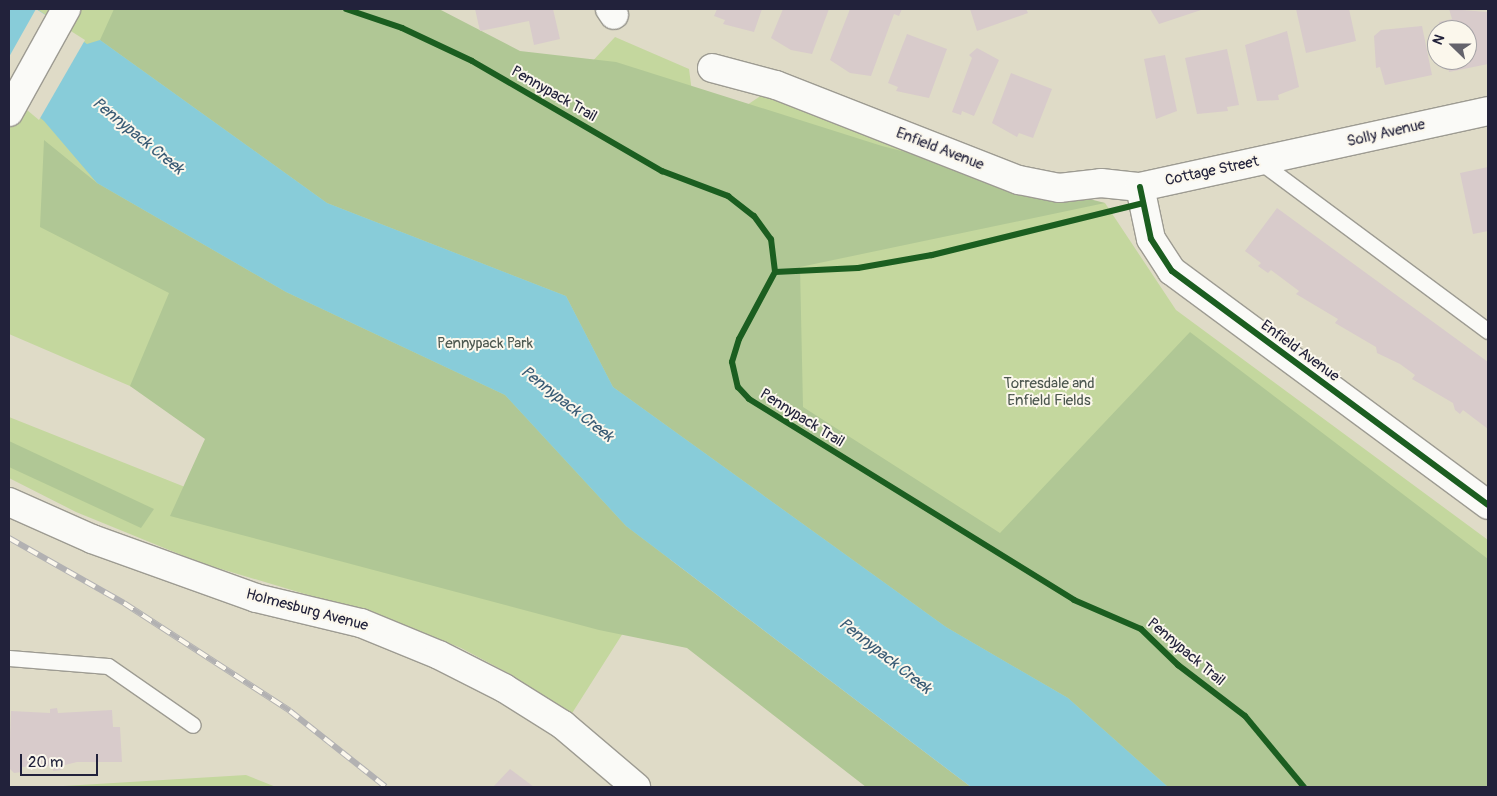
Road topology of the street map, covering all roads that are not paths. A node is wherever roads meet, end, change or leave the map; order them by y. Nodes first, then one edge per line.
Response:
1 (64, 13) edge
2 (712, 68) dead end
3 (1488, 111) edge
4 (9, 112) edge
5 (1272, 158) junction
6 (1140, 187) junction
7 (1488, 331) edge
8 (9, 502) edge
9 (1488, 505) edge
10 (9, 658) edge
11 (192, 725) dead end
12 (636, 787) edge

1 - 4 street
2 - 6 street, Enfield Avenue
3 - 5 street, Solly Avenue
5 - 6 street, Cottage Street
5 - 7 lane
6 - 9 street, Enfield Avenue
8 - 12 street, Holmesburg Avenue
10 - 11 lane

